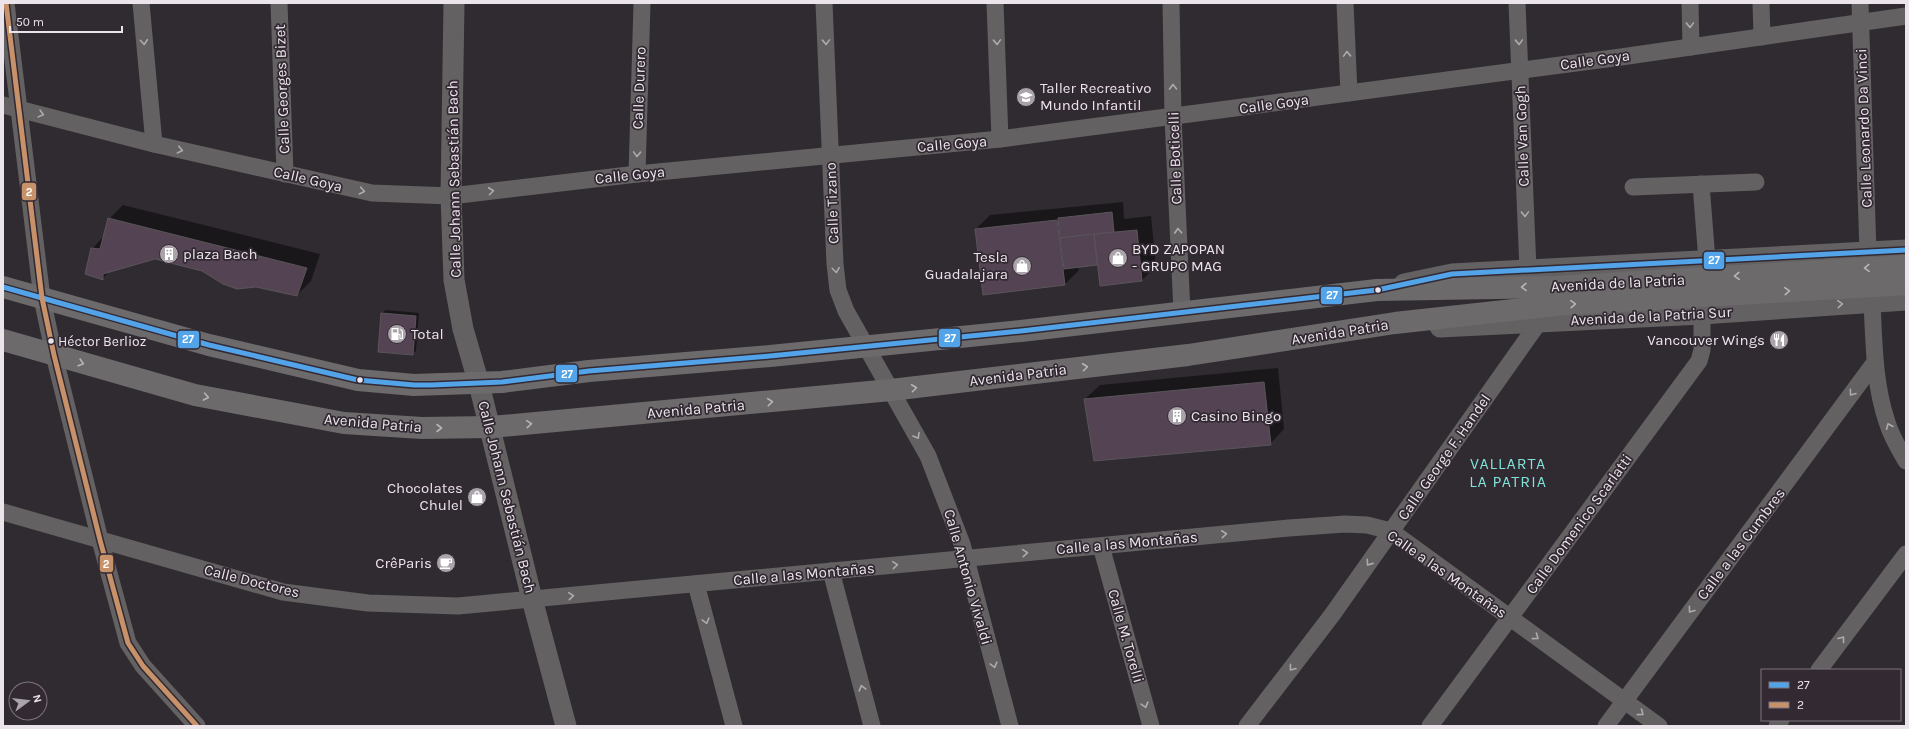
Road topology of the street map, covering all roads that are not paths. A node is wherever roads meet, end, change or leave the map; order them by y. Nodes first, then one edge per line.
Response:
1 (6, 3) edge
2 (141, 3) edge
3 (279, 3) edge
4 (454, 3) edge
5 (642, 3) edge
6 (824, 3) edge
7 (995, 3) edge
8 (1171, 3) edge
9 (1345, 3) edge
10 (1517, 3) edge
11 (1690, 3) edge
12 (1761, 3) edge
13 (1860, 3) edge
14 (1906, 16) edge
15 (1861, 22) junction
16 (1762, 37) junction
17 (1691, 47) junction
18 (1520, 70) junction
19 (1349, 93) junction
20 (3, 105) edge
21 (20, 109) junction
22 (1173, 117) junction
23 (1000, 139) junction
24 (154, 144) junction
25 (830, 155) junction
26 (285, 174) junction
27 (637, 174) junction
28 (1756, 182) dead end
29 (1701, 184) junction
30 (1634, 187) dead end
31 (451, 196) junction
32 (1906, 250) edge
33 (1868, 252) junction
34 (1707, 261) junction
35 (1906, 266) edge
36 (1528, 270) junction
37 (1906, 284) edge
38 (3, 287) edge
39 (1377, 290) junction
40 (42, 298) junction
41 (1906, 300) edge
42 (1872, 302) junction
43 (1182, 312) junction
44 (1702, 314) junction
45 (1539, 322) junction
46 (1396, 323) junction
47 (3, 340) edge
48 (866, 346) junction
49 (54, 355) junction
50 (1875, 362) junction
51 (479, 384) junction
52 (891, 390) junction
53 (491, 427) junction
54 (1906, 461) edge
55 (3, 512) edge
56 (1391, 531) junction
57 (100, 540) junction
58 (1100, 546) junction
59 (1906, 554) edge
60 (965, 558) junction
61 (831, 571) junction
62 (696, 584) junction
63 (532, 599) junction
64 (1510, 618) junction
65 (1820, 669) edge
66 (1624, 701) junction
67 (197, 726) edge
68 (566, 726) edge
69 (734, 726) edge
70 (872, 726) edge
71 (1010, 726) edge
72 (1151, 726) edge
73 (1247, 726) edge
74 (1430, 726) edge
75 (1606, 726) edge
76 (1659, 726) edge

1 - 21 street
2 -> 24 street
3 - 26 street, Calle Georges Bizet
4 - 31 street, Calle Johann Sebastián Bach
5 -> 27 street, Calle Durero
6 -> 25 street, Calle Tizano
7 -> 23 street
22 -> 8 street, Calle Boticelli
19 -> 9 street
10 -> 18 street, Calle Van Gogh
11 -> 17 street
12 - 16 street
13 - 15 street, Calle Leonardo Da Vinci
14 - 15 street, Calle Goya
15 - 16 street, Calle Goya
15 - 33 street, Calle Leonardo Da Vinci
16 - 17 street, Calle Goya
17 - 18 street, Calle Goya
18 - 19 street, Calle Goya
18 -> 36 street, Calle Van Gogh
19 - 22 street, Calle Goya
20 - 21 street, Calle Goya
21 -> 24 street, Calle Goya
21 - 40 street
22 - 23 street, Calle Goya
43 -> 22 street, Calle Boticelli
23 - 25 street, Calle Goya
24 -> 26 street, Calle Goya
25 - 27 street, Calle Goya
25 -> 48 street, Calle Tizano
26 -> 31 street, Calle Goya
31 -> 27 street, Calle Goya
28 - 29 street
29 - 30 street
29 - 34 street
31 - 51 street, Calle Johann Sebastián Bach
32 - 33 street
33 - 34 street
34 - 36 street
35 -> 39 main road, Avenida de la Patria
36 - 39 street
46 -> 37 main road, Avenida de la Patria
38 - 40 main road
39 - 43 main road
40 - 49 street
40 - 51 main road
41 - 42 street, Avenida de la Patria Sur
44 -> 42 street, Avenida de la Patria Sur
42 - 50 street
43 - 48 main road
44 - 45 street, Avenida de la Patria Sur
44 - 64 street, Calle Domenico Scarlatti
45 - 46 street, Avenida de la Patria Sur
45 - 56 street, Calle George F. Handel
52 -> 46 main road, Avenida Patria
47 - 49 main road, Avenida Patria
48 - 51 main road
48 - 52 street, Calle Tizano
49 -> 53 main road, Avenida Patria
49 - 57 street
54 -> 50 street
50 -> 66 street, Calle a las Cumbres
51 - 53 street, Calle Johann Sebastián Bach
53 -> 52 main road, Avenida Patria
52 -> 60 street, Calle Antonio Vivaldi
53 - 63 street, Calle Johann Sebastián Bach
55 - 57 street, Calle Doctores
58 -> 56 street, Calle a las Montañas
56 - 64 street, Calle a las Montañas
56 -> 73 street, Calle George F. Handel
57 - 63 street, Calle Doctores
57 - 67 street
60 -> 58 street, Calle a las Montañas
58 -> 72 street, Calle M. Torelli
65 -> 59 street
61 -> 60 street, Calle a las Montañas
60 -> 71 street, Calle Antonio Vivaldi
61 - 62 street, Calle a las Montañas
70 -> 61 street
63 -> 62 street, Calle a las Montañas
62 -> 69 street
63 - 68 street, Calle Johann Sebastián Bach
64 -> 66 street, Calle a las Montañas
64 - 74 street, Calle Domenico Scarlatti
66 - 75 street, Calle a las Cumbres
66 -> 76 street, Calle a las Montañas

